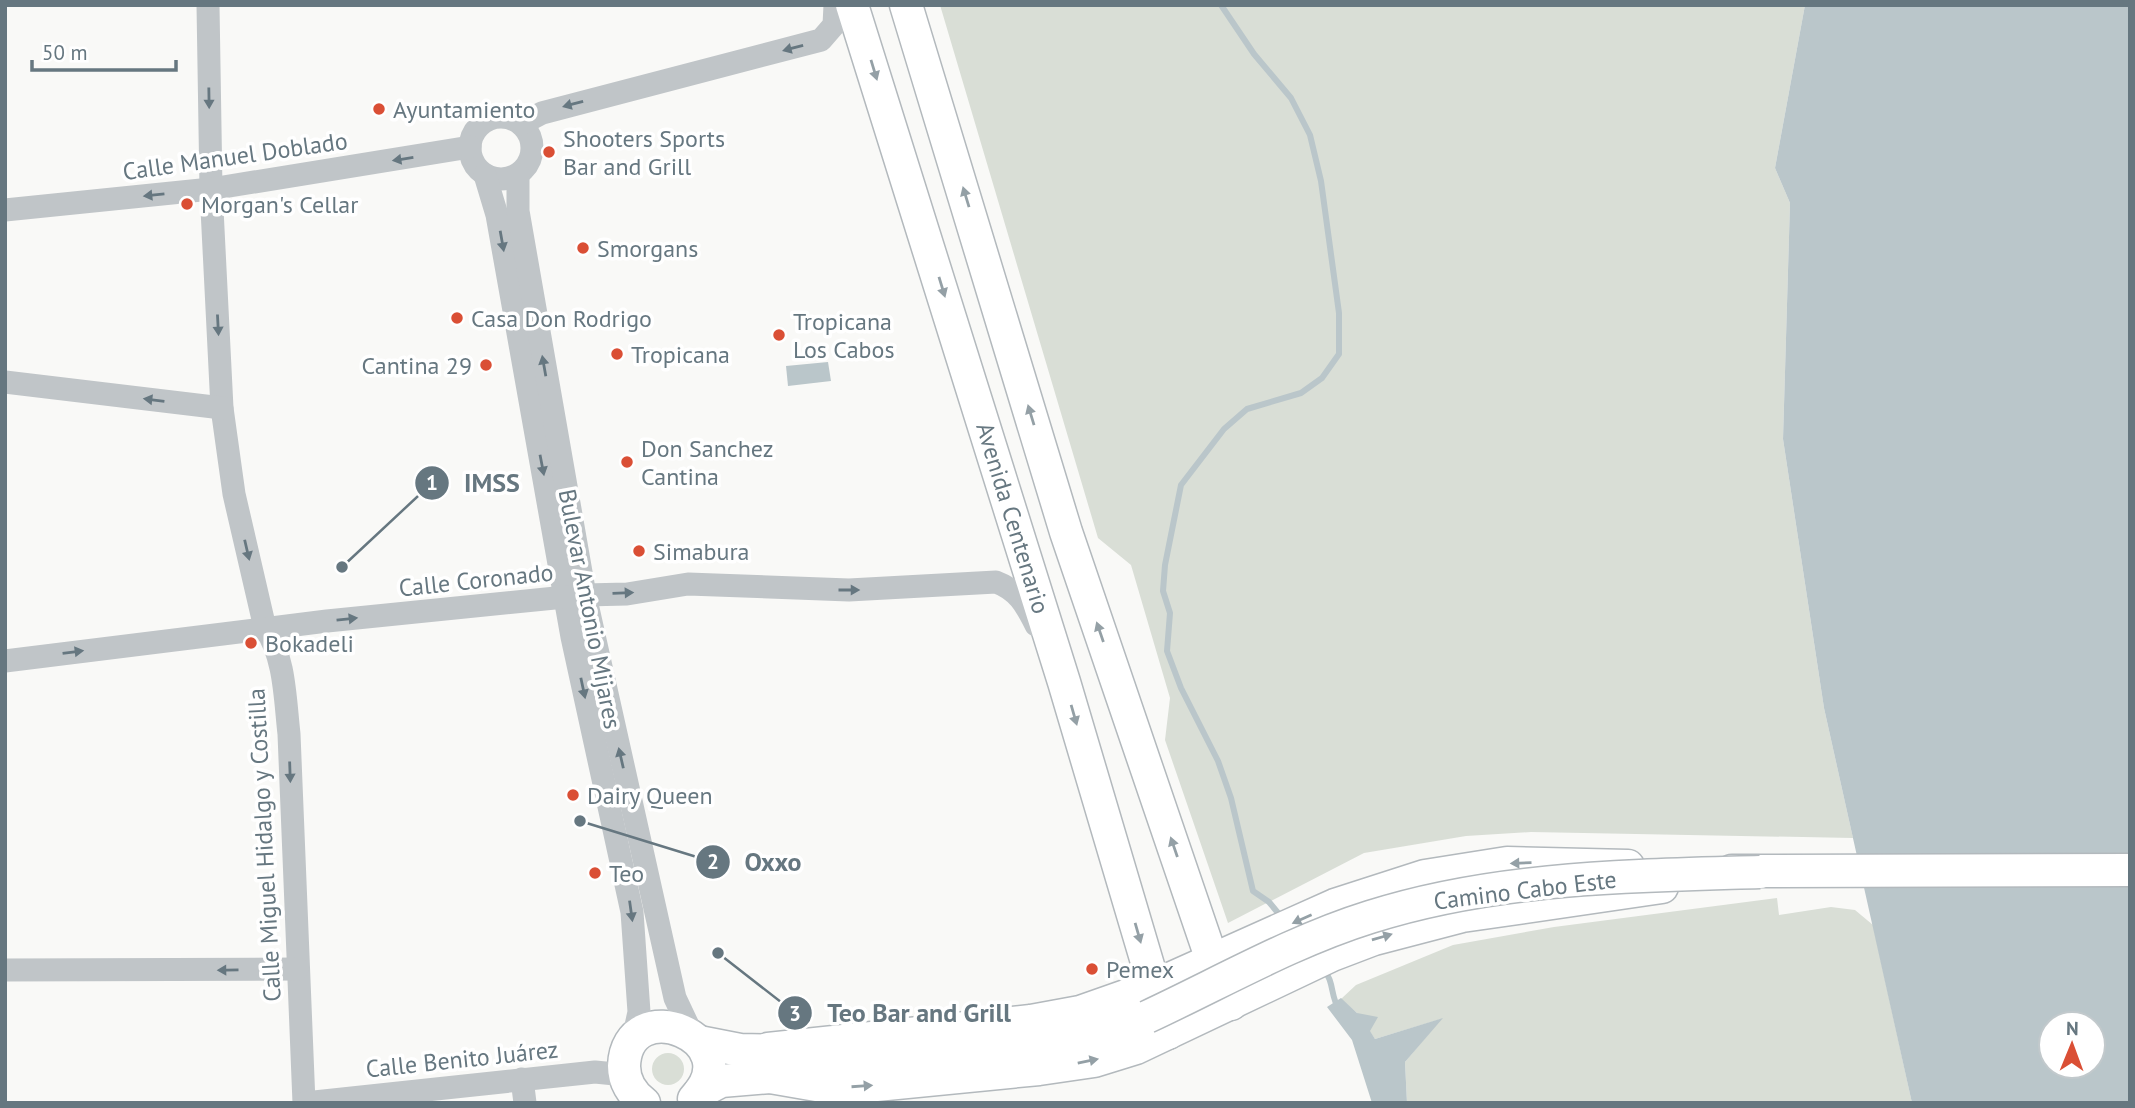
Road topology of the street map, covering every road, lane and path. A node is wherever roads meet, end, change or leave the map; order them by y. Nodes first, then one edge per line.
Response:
1 (208, 5) edge
2 (835, 5) edge
3 (852, 5) edge
4 (906, 5) edge
5 (521, 124) junction
6 (470, 147) junction
7 (485, 175) junction
8 (518, 175) junction
9 (211, 189) junction
10 (5, 209) edge
11 (5, 382) edge
12 (222, 408) junction
13 (575, 596) junction
14 (265, 628) junction
15 (5, 660) edge
16 (1064, 682) junction
17 (2130, 870) edge
18 (1760, 872) junction
19 (1212, 960) junction
20 (296, 969) junction
21 (5, 970) edge
22 (1154, 986) junction
23 (1231, 1004) junction
24 (1158, 1025) junction
25 (696, 1039) junction
26 (632, 1044) junction
27 (769, 1063) junction
28 (625, 1075) junction
29 (522, 1079) junction
30 (696, 1098) edge
31 (305, 1103) edge
32 (525, 1103) edge
33 (644, 1103) edge

1 -> 9 street, Calle Miguel Hidalgo y Costilla
2 -> 5 street
3 -> 16 main road, Avenida Centenario
19 -> 4 main road, Avenida Centenario
5 - 6 street
5 - 8 street
6 - 7 street
6 -> 9 street, Calle Manuel Doblado
7 - 8 street
7 -> 13 street, Bulevar Antonio Mijares
13 -> 8 street, Bulevar Antonio Mijares
9 -> 10 street, Calle Manuel Doblado
9 -> 12 street, Calle Miguel Hidalgo y Costilla
12 -> 11 street
12 -> 14 street, Calle Miguel Hidalgo y Costilla
14 -> 13 street, Calle Coronado
13 -> 16 street, Calle Coronado
25 -> 13 street, Bulevar Antonio Mijares
13 -> 26 street, Bulevar Antonio Mijares
15 -> 14 street, Calle Coronado
14 -> 20 street, Calle Miguel Hidalgo y Costilla
16 -> 22 main road, Avenida Centenario
17 - 18 main road, Camino Cabo Este
18 -> 19 main road, bridge
23 -> 18 main road, bridge
18 - 24 main road, Camino Cabo Este, bridge
19 - 22 main road
19 - 23 main road, Avenida Centenario
20 -> 21 street
20 - 31 street, Calle Miguel Hidalgo y Costilla
22 - 24 main road, Avenida Centenario
22 - 27 main road
23 - 24 main road
24 - 27 main road, Camino Cabo Este
27 -> 24 main road
25 - 26 main road, Camino Cabo Este
25 - 27 main road, Camino Cabo Este
25 - 30 main road
26 - 28 main road
27 - 30 main road, Camino Cabo Este
28 - 29 street, Calle Benito Juárez
28 - 33 main road
29 - 31 street, Calle Benito Juárez
29 - 32 street

